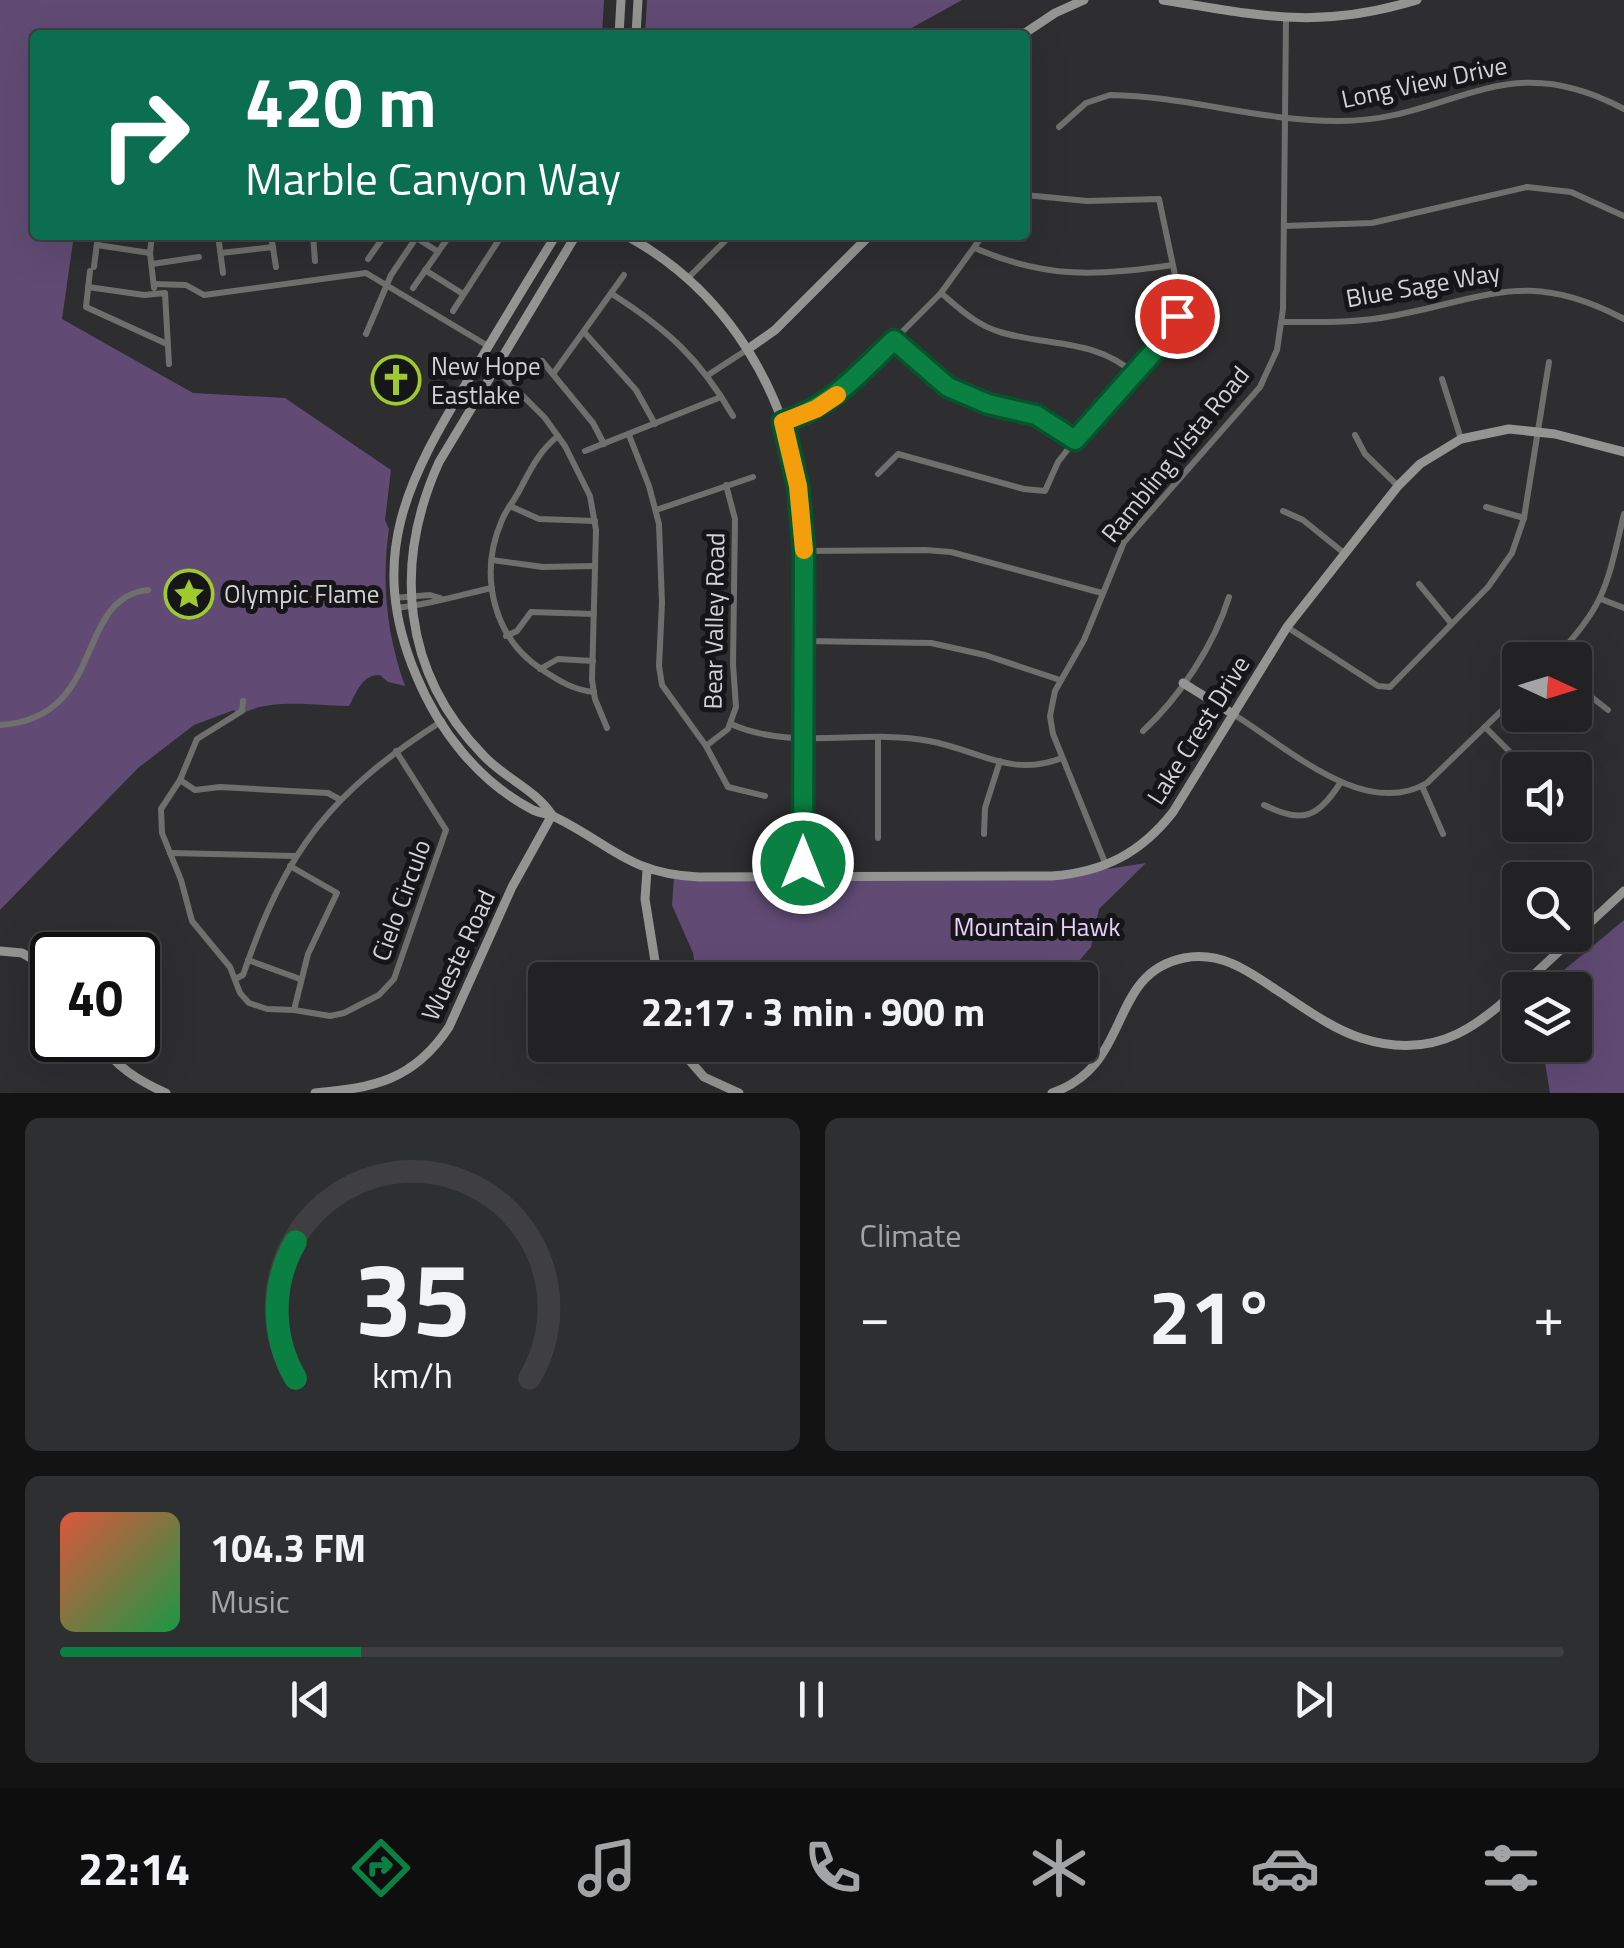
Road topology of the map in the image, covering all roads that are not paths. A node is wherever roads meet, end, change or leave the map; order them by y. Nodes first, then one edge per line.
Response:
1 (621, 0) edge
2 (638, 0) edge
3 (1084, 0) edge
4 (1164, 0) edge
5 (1417, 0) edge
6 (1286, 19) junction
7 (619, 30) edge
8 (636, 30) edge
9 (1030, 30) edge
10 (1624, 109) edge
11 (1284, 118) junction
12 (1059, 127) dead end
13 (1030, 196) edge
14 (1624, 216) edge
15 (1284, 226) junction
16 (98, 240) edge
17 (151, 240) edge
18 (219, 240) edge
19 (271, 240) edge
20 (313, 240) edge
21 (381, 240) edge
22 (413, 240) edge
23 (421, 240) edge
24 (446, 240) edge
25 (499, 240) edge
26 (553, 240) edge
27 (573, 240) edge
28 (632, 240) edge
29 (726, 240) edge
30 (865, 240) edge
31 (980, 240) edge
32 (97, 246) junction
33 (272, 247) junction
34 (975, 248) junction
35 (437, 251) junction
36 (150, 253) junction
37 (221, 253) junction
38 (199, 258) dead end
39 (368, 259) dead end
40 (316, 261) dead end
41 (152, 264) junction
42 (1173, 265) junction
43 (276, 267) dead end
44 (425, 270) junction
45 (223, 273) dead end
46 (624, 276) dead end
47 (688, 278) junction
48 (387, 284) junction
49 (88, 287) junction
50 (413, 288) dead end
51 (154, 289) junction
52 (940, 292) junction
53 (463, 294) junction
54 (612, 294) junction
55 (453, 311) dead end
56 (1624, 319) edge
57 (1283, 322) junction
58 (584, 332) junction
59 (366, 334) dead end
60 (894, 340) junction
61 (167, 344) junction
62 (488, 346) junction
63 (748, 349) junction
64 (542, 361) dead end
65 (1549, 362) dead end
66 (169, 364) dead end
67 (495, 368) junction
68 (554, 374) junction
69 (1134, 374) junction
70 (708, 375) junction
71 (1442, 378) dead end
72 (721, 397) junction
73 (732, 416) dead end
74 (783, 422) junction
75 (654, 424) junction
76 (1538, 431) junction
77 (629, 435) junction
78 (558, 436) junction
79 (1356, 436) dead end
80 (1461, 439) junction
81 (1075, 440) junction
82 (604, 444) junction
83 (585, 451) dead end
84 (1624, 452) edge
85 (878, 474) dead end
86 (753, 476) dead end
87 (726, 486) junction
88 (1398, 486) junction
89 (510, 506) junction
90 (1486, 507) dead end
91 (656, 510) junction
92 (1283, 511) dead end
93 (1524, 518) junction
94 (1624, 518) edge
95 (594, 520) junction
96 (804, 551) junction
97 (1344, 553) junction
98 (492, 560) junction
99 (596, 566) junction
100 (1419, 584) dead end
101 (492, 588) junction
102 (148, 590) dead end
103 (1102, 594) junction
104 (1229, 597) dead end
105 (1601, 599) junction
106 (411, 602) junction
107 (395, 603) junction
108 (1624, 608) edge
109 (594, 614) junction
110 (1451, 622) junction
111 (1287, 627) junction
112 (506, 636) junction
113 (804, 641) junction
114 (1570, 642) edge
115 (593, 660) junction
116 (540, 669) junction
117 (1060, 680) junction
118 (1184, 683) junction
119 (594, 692) junction
120 (1592, 697) edge
121 (242, 701) dead end
122 (1502, 710) edge
123 (1608, 710) dead end
124 (1233, 714) junction
125 (452, 716) junction
126 (440, 722) junction
127 (731, 724) junction
128 (0, 725) edge
129 (1485, 727) junction
130 (607, 728) dead end
131 (1143, 731) dead end
132 (804, 737) junction
133 (878, 738) junction
134 (706, 746) junction
135 (396, 751) junction
136 (1510, 752) edge
137 (1062, 758) junction
138 (1000, 762) junction
139 (180, 780) junction
140 (1341, 782) junction
141 (1422, 786) junction
142 (765, 796) dead end
143 (339, 799) junction
144 (1264, 805) dead end
145 (552, 815) junction
146 (984, 834) dead end
147 (1443, 834) dead end
148 (878, 838) dead end
149 (170, 853) junction
150 (296, 856) junction
151 (290, 866) junction
152 (1106, 866) junction
153 (647, 870) junction
154 (803, 876) junction
155 (1624, 892) edge
156 (0, 950) edge
157 (30, 958) edge
158 (248, 960) junction
159 (655, 962) edge
160 (237, 978) junction
161 (300, 979) junction
162 (294, 1010) junction
163 (116, 1062) edge
164 (691, 1062) edge
165 (166, 1093) edge
166 (315, 1093) edge
167 (740, 1093) edge
168 (1052, 1093) edge

1 - 7 main road
2 - 8 main road
3 - 9 main road
4 - 6 main road
5 - 6 main road
6 - 11 street, Rambling Vista Road
10 - 11 street, Long View Drive
11 - 12 street, Long View Drive
11 - 15 street, Rambling Vista Road
13 - 42 street
14 - 15 street
15 - 57 street, Rambling Vista Road
16 - 32 street
17 - 36 street
18 - 37 street
19 - 33 street
20 - 40 street
21 - 39 street
22 - 48 street
23 - 35 street
24 - 35 street
25 - 53 street
26 - 62 main road, Lake Crest Drive
27 - 67 main road, Lake Crest Drive
28 - 47 main road
29 - 47 street
30 - 63 main road
31 - 34 street
32 - 36 street
32 - 49 street
33 - 37 street
33 - 43 street
34 - 42 street
34 - 52 street
35 - 44 street
36 - 41 street
37 - 45 street
38 - 41 street
41 - 51 street
42 - 69 street
44 - 50 street
44 - 53 street
46 - 54 street
47 - 63 main road
48 - 51 street
48 - 59 street
48 - 62 street
49 - 51 street
49 - 61 street
51 - 61 street
52 - 60 street
52 - 69 street
53 - 55 street
54 - 58 street
54 - 70 street
56 - 57 street, Blue Sage Way
57 - 103 street, Rambling Vista Road
58 - 68 street
58 - 75 street
60 - 74 street
60 - 81 street
61 - 66 street
62 - 107 main road, Lake Crest Drive
63 - 70 street
63 - 74 main road
64 - 68 street
65 - 76 street
67 - 78 street
67 - 106 main road, Lake Crest Drive
68 - 82 street
69 - 81 street
70 - 72 street
71 - 80 street
72 - 73 street
72 - 75 street
74 - 96 main road
75 - 77 street
76 - 80 main road, Lake Crest Drive
76 - 84 main road, Lake Crest Drive
76 - 93 street
77 - 82 street
77 - 91 street
78 - 89 street
78 - 95 street
79 - 88 street
80 - 88 main road, Lake Crest Drive
81 - 85 street
82 - 83 street
86 - 87 street
87 - 91 street
87 - 127 street, Bear Valley Road
88 - 97 main road, Lake Crest Drive
89 - 95 street
89 - 98 street
90 - 93 street
91 - 134 street
92 - 97 street
93 - 110 street
94 - 105 street
95 - 99 street
96 - 103 street
96 - 113 main road
97 - 111 main road, Lake Crest Drive
98 - 99 street
98 - 101 street
99 - 109 street
100 - 110 street
101 - 106 street
101 - 112 street
102 - 128 street
103 - 117 street, Rambling Vista Road
104 - 118 street
105 - 108 street
105 - 114 street
106 - 107 street
106 - 125 main road, Lake Crest Drive
107 - 126 main road, Lake Crest Drive
109 - 112 street
109 - 115 street
110 - 111 street
111 - 124 main road, Lake Crest Drive
112 - 116 street
113 - 117 street
113 - 132 main road
115 - 116 street
115 - 119 street
116 - 119 street
117 - 137 street, Rambling Vista Road
118 - 124 main road
118 - 131 street
119 - 130 street
120 - 123 street
121 - 139 street, Cielo Circulo
122 - 129 street
124 - 140 street
124 - 152 main road, Lake Crest Drive
125 - 126 street
125 - 145 main road, Lake Crest Drive
126 - 135 street
126 - 145 main road, Lake Crest Drive
127 - 132 street
127 - 134 street, Bear Valley Road
129 - 136 street
129 - 141 street
132 - 133 street
132 - 154 main road
133 - 138 street
133 - 148 street
134 - 142 street
135 - 143 street
135 - 162 street, Cielo Circulo
137 - 138 street
137 - 152 street, Rambling Vista Road
138 - 146 street
139 - 143 street
139 - 149 street, Cielo Circulo
140 - 141 street
140 - 144 street
141 - 147 street
143 - 150 street
145 - 153 main road, Lake Crest Drive
145 - 166 main road, Wueste Road
149 - 150 street
149 - 160 street, Cielo Circulo
150 - 151 street
151 - 158 street
151 - 161 street
152 - 154 main road, Lake Crest Drive
153 - 154 main road, Lake Crest Drive
153 - 159 main road
155 - 168 main road
156 - 157 main road
158 - 160 street
158 - 161 street
160 - 162 street, Cielo Circulo
161 - 162 street
163 - 165 main road
164 - 167 main road

